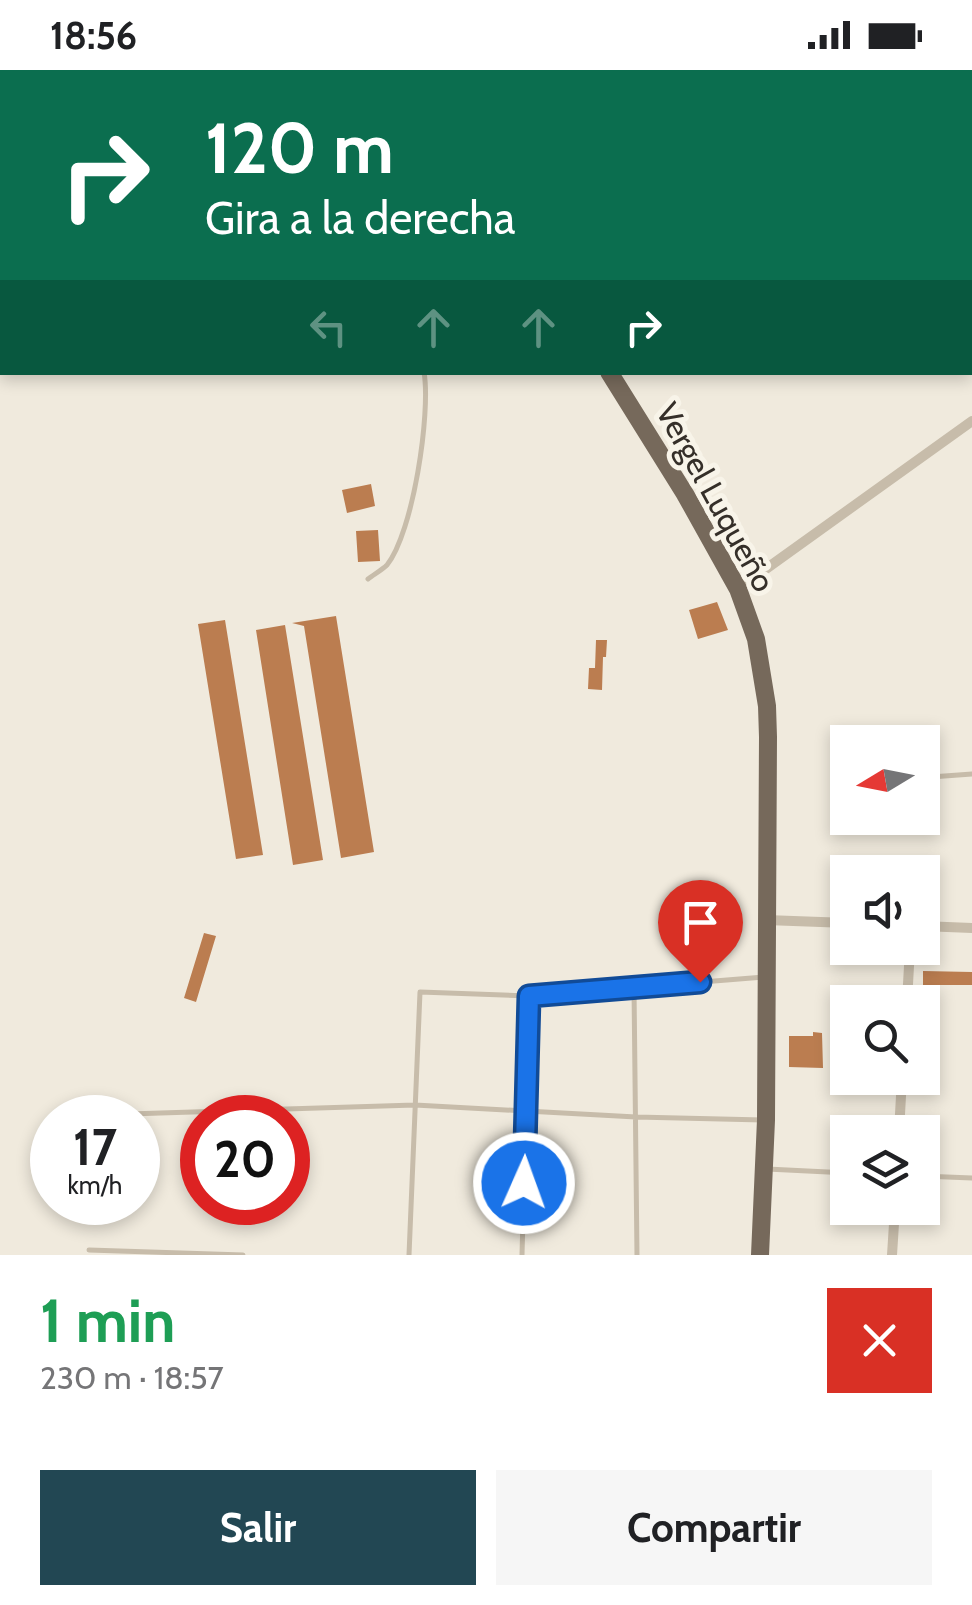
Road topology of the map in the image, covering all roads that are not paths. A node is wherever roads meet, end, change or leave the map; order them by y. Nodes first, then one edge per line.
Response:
1 (424, 375) edge
2 (611, 375) edge
3 (972, 421) edge
4 (368, 579) dead end
5 (738, 589) junction
6 (972, 774) edge
7 (940, 776) edge
8 (766, 920) junction
9 (830, 922) edge
10 (940, 927) edge
11 (972, 928) edge
12 (766, 977) junction
13 (634, 988) junction
14 (529, 996) junction
15 (415, 1105) junction
16 (526, 1111) junction
17 (160, 1113) edge
18 (636, 1117) junction
19 (766, 1120) junction
20 (764, 1169) junction
21 (830, 1172) edge
22 (940, 1177) edge
23 (972, 1178) edge
24 (894, 1225) edge
25 (89, 1250) dead end
26 (243, 1255) edge
27 (409, 1255) edge
28 (522, 1255) edge
29 (637, 1255) edge
30 (760, 1255) edge
31 (892, 1255) edge

1 - 4 lane
2 - 5 main road, Vergel Luqueño
3 - 5 street
5 - 8 main road, Vergel Luqueño
6 - 7 lane
8 - 9 street
8 - 12 main road, Vergel Luqueño
10 - 11 street
12 - 13 lane
12 - 19 main road, Vergel Luqueño
13 - 14 lane
13 - 18 lane
14 - 15 lane
14 - 16 lane
15 - 16 lane
15 - 17 lane
15 - 27 lane
16 - 18 lane
16 - 28 lane
18 - 19 lane
18 - 29 lane
19 - 20 main road, Vergel Luqueño
20 - 21 lane
20 - 30 main road, Vergel Luqueño
22 - 23 lane
24 - 31 street
25 - 26 lane

